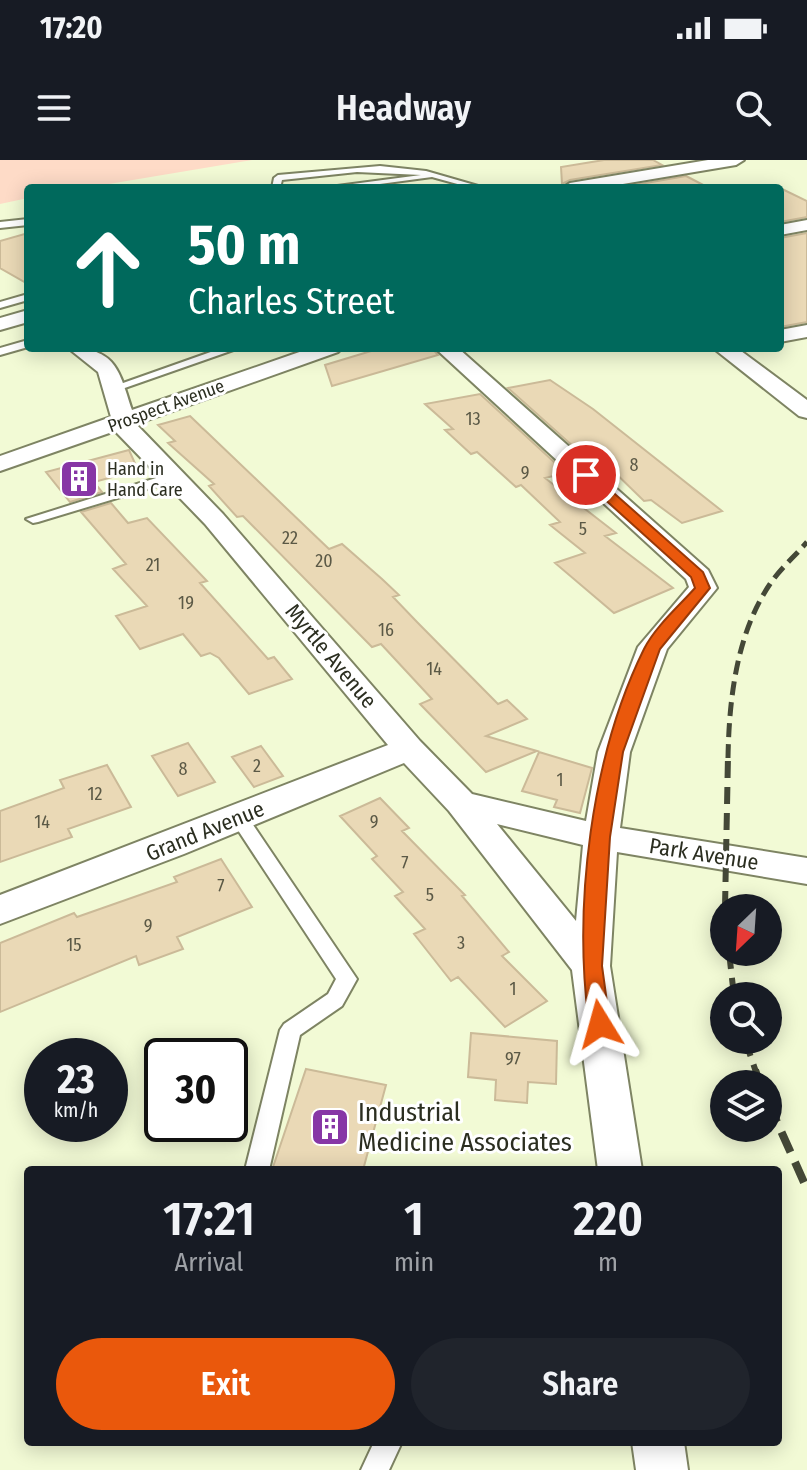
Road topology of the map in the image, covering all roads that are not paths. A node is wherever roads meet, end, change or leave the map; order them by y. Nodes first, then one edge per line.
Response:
1 (736, 160) edge
2 (455, 179) junction
3 (277, 184) edge
4 (362, 184) edge
5 (469, 184) edge
6 (594, 184) edge
7 (24, 222) edge
8 (0, 225) edge
9 (807, 225) edge
10 (784, 229) edge
11 (24, 298) edge
12 (0, 305) edge
13 (24, 317) edge
14 (0, 324) edge
15 (807, 331) edge
16 (784, 335) edge
17 (24, 344) edge
18 (0, 352) edge
19 (85, 352) edge
20 (221, 352) edge
21 (319, 352) edge
22 (450, 352) edge
23 (729, 352) edge
24 (115, 388) junction
25 (807, 411) edge
26 (124, 419) junction
27 (0, 464) edge
28 (172, 477) junction
29 (33, 519) dead end
30 (409, 749) junction
31 (461, 803) junction
32 (239, 818) junction
33 (601, 837) junction
34 (807, 871) edge
35 (0, 910) edge
36 (591, 966) junction
37 (258, 1166) edge
38 (619, 1166) edge
39 (386, 1446) edge
40 (659, 1446) edge
41 (375, 1470) edge
42 (662, 1470) edge

1 - 6 street
2 - 3 lane
2 - 4 lane
2 - 5 lane
7 - 8 lane
9 - 10 street
11 - 12 lane
13 - 14 street
15 - 16 street
17 - 18 lane
19 - 24 street, Myrtle Avenue
20 - 24 lane
21 - 26 street, Prospect Avenue
22 - 33 street
23 - 25 street
24 - 26 street, Myrtle Avenue
26 - 27 street, Prospect Avenue
26 - 28 street, Myrtle Avenue
28 - 29 lane
28 - 30 street, Myrtle Avenue
30 - 31 street, Myrtle Avenue
30 - 32 street, Grand Avenue
31 - 33 street, Park Avenue
31 - 36 street, Myrtle Avenue
32 - 35 street, Grand Avenue
32 - 37 lane
33 - 34 street, Park Avenue
33 - 36 street
36 - 38 street
39 - 41 lane
40 - 42 street

